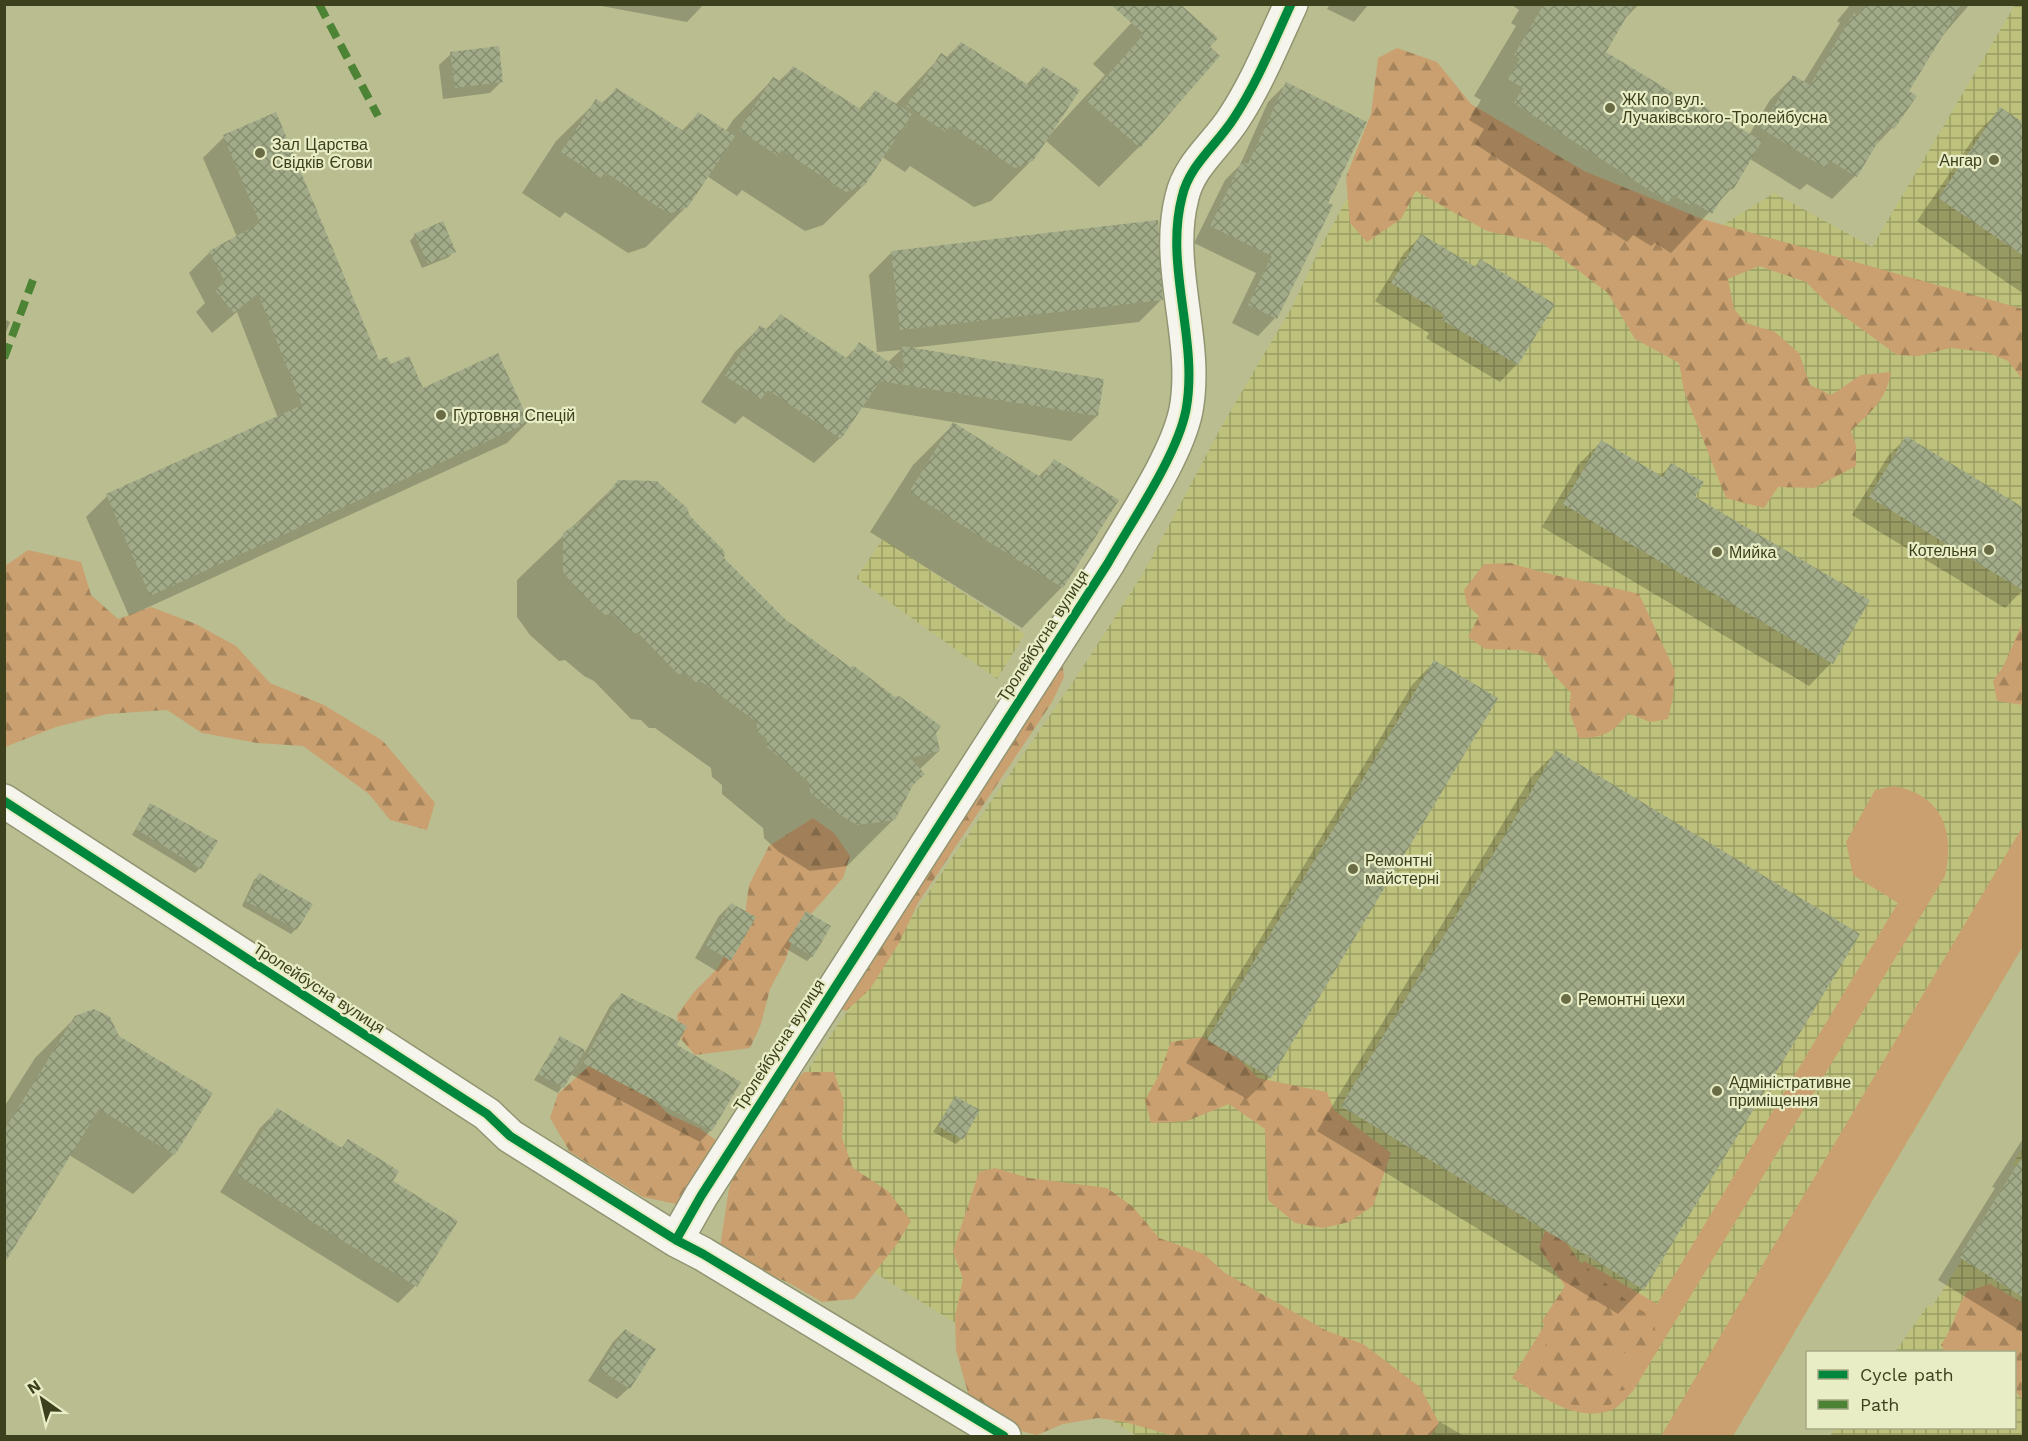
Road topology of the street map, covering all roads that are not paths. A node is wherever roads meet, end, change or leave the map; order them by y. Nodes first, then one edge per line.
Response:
1 (1291, 4) edge
2 (4, 801) edge
3 (676, 1240) junction
4 (1004, 1437) edge

1 - 3 street, Тролейбусна вулиця
2 - 3 street, Тролейбусна вулиця
3 - 4 street, Тролейбусна вулиця

